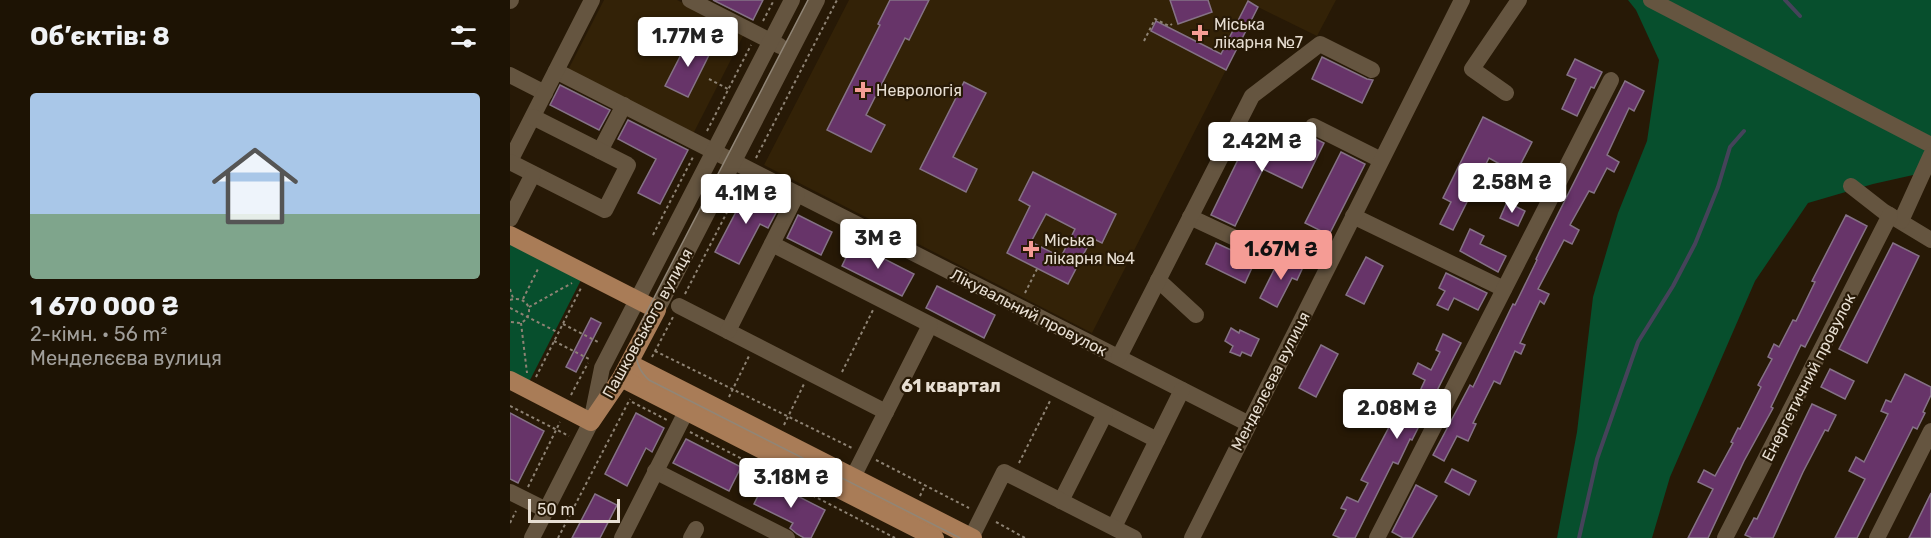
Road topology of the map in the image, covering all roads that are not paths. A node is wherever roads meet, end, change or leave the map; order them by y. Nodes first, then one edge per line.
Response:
1 (592, 0) edge
2 (690, 0) edge
3 (792, 0) edge
4 (817, 0) edge
5 (1462, 0) edge
6 (1519, 0) edge
7 (1651, 0) edge
8 (770, 41) junction
9 (790, 51) junction
10 (1372, 70) dead end
11 (556, 71) junction
12 (510, 75) edge
13 (1611, 80) dead end
14 (545, 93) junction
15 (1506, 93) dead end
16 (624, 105) junction
17 (532, 117) junction
18 (1314, 126) dead end
19 (1931, 145) edge
20 (600, 151) junction
21 (714, 151) junction
22 (1931, 155) edge
23 (1381, 160) junction
24 (510, 161) edge
25 (734, 161) junction
26 (533, 174) junction
27 (1851, 186) dead end
28 (797, 194) junction
29 (1353, 216) junction
30 (1190, 217) junction
31 (1896, 218) junction
32 (510, 219) edge
33 (510, 235) edge
34 (1931, 240) edge
35 (772, 244) junction
36 (1284, 247) dead end
37 (1158, 280) junction
38 (1504, 289) junction
39 (637, 300) junction
40 (679, 306) dead end
41 (657, 310) junction
42 (1196, 315) dead end
43 (930, 325) junction
44 (728, 331) junction
45 (604, 347) junction
46 (1119, 357) junction
47 (596, 364) junction
48 (625, 370) junction
49 (510, 380) edge
50 (1182, 390) junction
51 (686, 411) junction
52 (886, 412) junction
53 (1105, 414) junction
54 (591, 422) junction
55 (1249, 424) junction
56 (1931, 431) edge
57 (1157, 440) junction
58 (656, 471) junction
59 (849, 485) junction
60 (516, 495) edge
61 (1061, 501) junction
62 (546, 510) junction
63 (1113, 527) junction
64 (532, 538) edge
65 (622, 538) edge
66 (787, 538) edge
67 (935, 538) edge
68 (972, 538) edge
69 (1134, 538) edge
70 (1192, 538) edge
71 (1377, 538) edge
72 (1725, 538) edge
73 (1877, 538) edge

1 - 11 street
2 - 8 street
3 - 8 street, Пашковського вулиця
4 - 9 street, Пашковського вулиця
5 - 23 street, Менделєєва вулиця
6 - 15 street
7 - 19 street
8 - 9 street
8 - 21 street, Пашковського вулиця
9 - 25 street, Пашковського вулиця
10 - 30 street
11 - 14 street
11 - 16 street, Лікувальний провулок
12 - 14 street
13 - 38 street
14 - 17 street
16 - 20 street
16 - 21 street, Лікувальний провулок
17 - 20 street
17 - 24 street
18 - 23 street
20 - 26 street
21 - 25 street, Лікувальний провулок
21 - 39 street, Пашковського вулиця
22 - 31 street, Енергетичний провулок
23 - 29 street, Менделєєва вулиця
24 - 26 street
25 - 28 street, Лікувальний провулок
25 - 41 street, Пашковського вулиця
26 - 32 street
27 - 31 street
28 - 35 street
28 - 46 street, Лікувальний провулок
29 - 38 street
29 - 55 street, Менделєєва вулиця
30 - 36 street
30 - 37 street
31 - 34 street
31 - 72 street, Енергетичний провулок
33 - 39 main road
35 - 43 street
35 - 44 street
37 - 42 street
37 - 46 street
38 - 71 street
39 - 41 main road
39 - 45 street, Пашковського вулиця
40 - 44 street
41 - 48 main road, Пашковського вулиця
43 - 52 street
43 - 53 street
44 - 52 street
45 - 47 street, Пашковського вулиця
45 - 48 street
46 - 50 street, Лікувальний провулок
47 - 48 street
47 - 54 street, Пашковського вулиця
48 - 51 main road
48 - 54 main road, Пашковського вулиця
49 - 54 main road
50 - 55 street, Лікувальний провулок
50 - 57 street
51 - 58 street
51 - 59 main road
51 - 59 main road
52 - 59 street
53 - 57 street
53 - 61 street
54 - 62 street, Пашковського вулиця
55 - 70 street, Менделєєва вулиця
56 - 73 street
57 - 63 street
58 - 65 street
58 - 66 street
59 - 67 main road
59 - 68 main road
60 - 62 street
61 - 63 street
61 - 68 street
62 - 64 street, Пашковського вулиця
63 - 69 street

